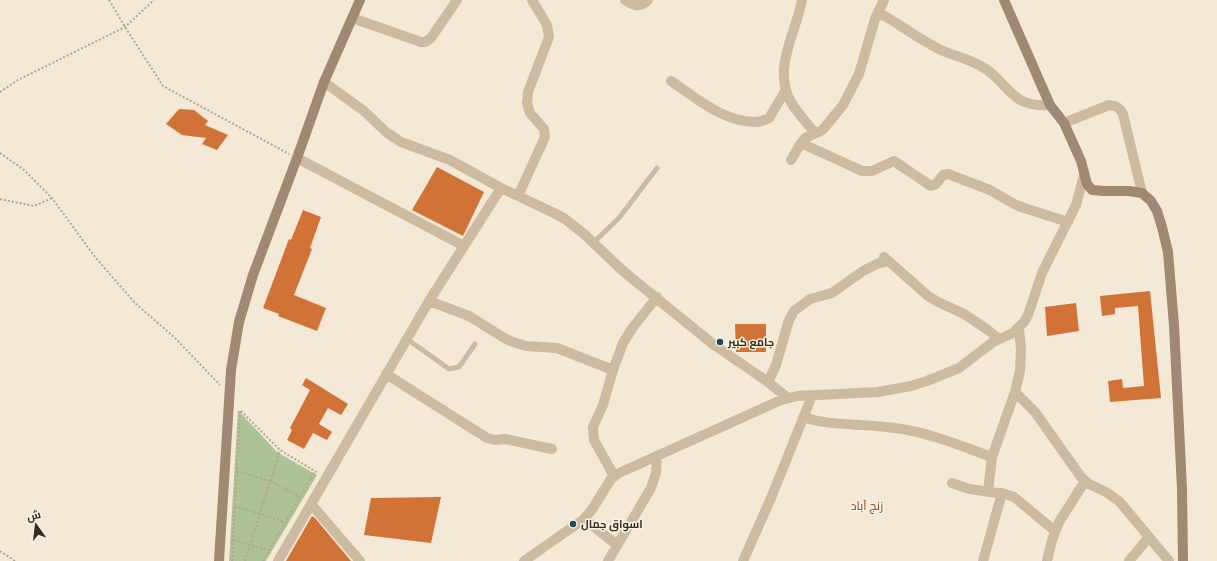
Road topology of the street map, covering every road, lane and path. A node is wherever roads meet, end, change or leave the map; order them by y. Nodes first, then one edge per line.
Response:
1 (109, 0) edge
2 (154, 0) edge
3 (360, 0) edge
4 (457, 0) edge
5 (532, 0) edge
6 (625, 0) edge
7 (648, 0) edge
8 (802, 0) edge
9 (884, 0) edge
10 (1004, 0) edge
11 (878, 12) junction
12 (352, 18) junction
13 (125, 27) junction
14 (671, 81) dead end
15 (324, 82) junction
16 (786, 90) junction
17 (0, 92) edge
18 (1050, 105) junction
19 (1064, 123) junction
20 (816, 134) junction
21 (801, 143) junction
22 (0, 153) edge
23 (297, 158) junction
24 (791, 160) dead end
25 (657, 168) dead end
26 (1084, 175) junction
27 (501, 188) junction
28 (1142, 193) junction
29 (518, 196) junction
30 (52, 198) junction
31 (0, 199) edge
32 (1068, 222) junction
33 (593, 243) junction
34 (464, 246) junction
35 (656, 297) junction
36 (429, 301) junction
37 (1019, 328) junction
38 (407, 339) junction
39 (999, 339) junction
40 (475, 344) dead end
41 (613, 370) junction
42 (386, 374) junction
43 (768, 382) junction
44 (1015, 392) junction
45 (229, 396) junction
46 (812, 396) junction
47 (788, 398) junction
48 (240, 410) junction
49 (803, 417) junction
50 (552, 449) dead end
51 (280, 450) junction
52 (658, 457) junction
53 (992, 457) junction
54 (237, 471) junction
55 (315, 471) junction
56 (614, 476) junction
57 (326, 478) junction
58 (270, 481) junction
59 (1085, 481) junction
60 (952, 484) dead end
61 (988, 492) junction
62 (1002, 493) junction
63 (300, 497) junction
64 (311, 504) junction
65 (235, 506) junction
66 (260, 514) junction
67 (584, 519) junction
68 (285, 522) junction
69 (1055, 531) junction
70 (1149, 537) junction
71 (233, 540) junction
72 (250, 545) junction
73 (617, 546) junction
74 (269, 550) junction
75 (0, 551) edge
76 (15, 561) edge
77 (218, 561) edge
78 (232, 561) edge
79 (245, 561) edge
80 (262, 561) edge
81 (278, 561) edge
82 (360, 561) edge
83 (524, 561) edge
84 (608, 561) edge
85 (743, 561) edge
86 (983, 561) edge
87 (1046, 561) edge
88 (1129, 561) edge
89 (1169, 561) edge
90 (1183, 561) edge

1 - 13 path
2 - 13 path
3 - 12 street
4 - 12 street
5 - 29 street
6 - 7 street
8 - 16 street
9 - 11 street
10 - 18 street
11 - 18 street
11 - 20 street
12 - 15 street
13 - 17 path
13 - 23 path
14 - 16 street
15 - 23 street
15 - 27 street
16 - 20 street
18 - 19 street
19 - 26 street
19 - 28 street
20 - 21 street
21 - 24 street
21 - 32 street
22 - 30 path
23 - 34 street
23 - 45 street
25 - 33 lane
26 - 28 street
26 - 32 street
27 - 29 street
27 - 34 street
28 - 90 street
29 - 33 street
30 - 31 path
30 - 45 path
32 - 37 street
33 - 35 street
34 - 36 street
35 - 41 street
35 - 43 street
36 - 38 street
36 - 41 street
37 - 39 street
37 - 44 street
38 - 40 lane
38 - 42 street
39 - 43 street
39 - 46 street
41 - 56 street
42 - 50 street
42 - 57 street
43 - 47 street
44 - 53 street
44 - 59 street
45 - 48 path
45 - 77 street
46 - 47 street
46 - 49 street
47 - 52 street
48 - 51 path
48 - 54 path
49 - 53 street
49 - 85 street
51 - 55 path
51 - 58 path
52 - 56 street
52 - 73 street
53 - 61 street
54 - 58 path
54 - 65 path
55 - 57 path
55 - 63 path
56 - 67 street
57 - 64 street
58 - 63 path
58 - 66 path
59 - 69 street
59 - 70 street
60 - 61 street
61 - 62 street
62 - 69 street
62 - 86 street
63 - 68 path
64 - 81 street
64 - 82 street
65 - 66 path
65 - 71 path
66 - 68 path
66 - 72 path
67 - 73 street
67 - 83 street
68 - 74 path
69 - 87 street
70 - 88 street
70 - 89 street
71 - 72 path
71 - 78 path
72 - 74 path
72 - 79 path
73 - 84 street
74 - 80 path
75 - 76 path

